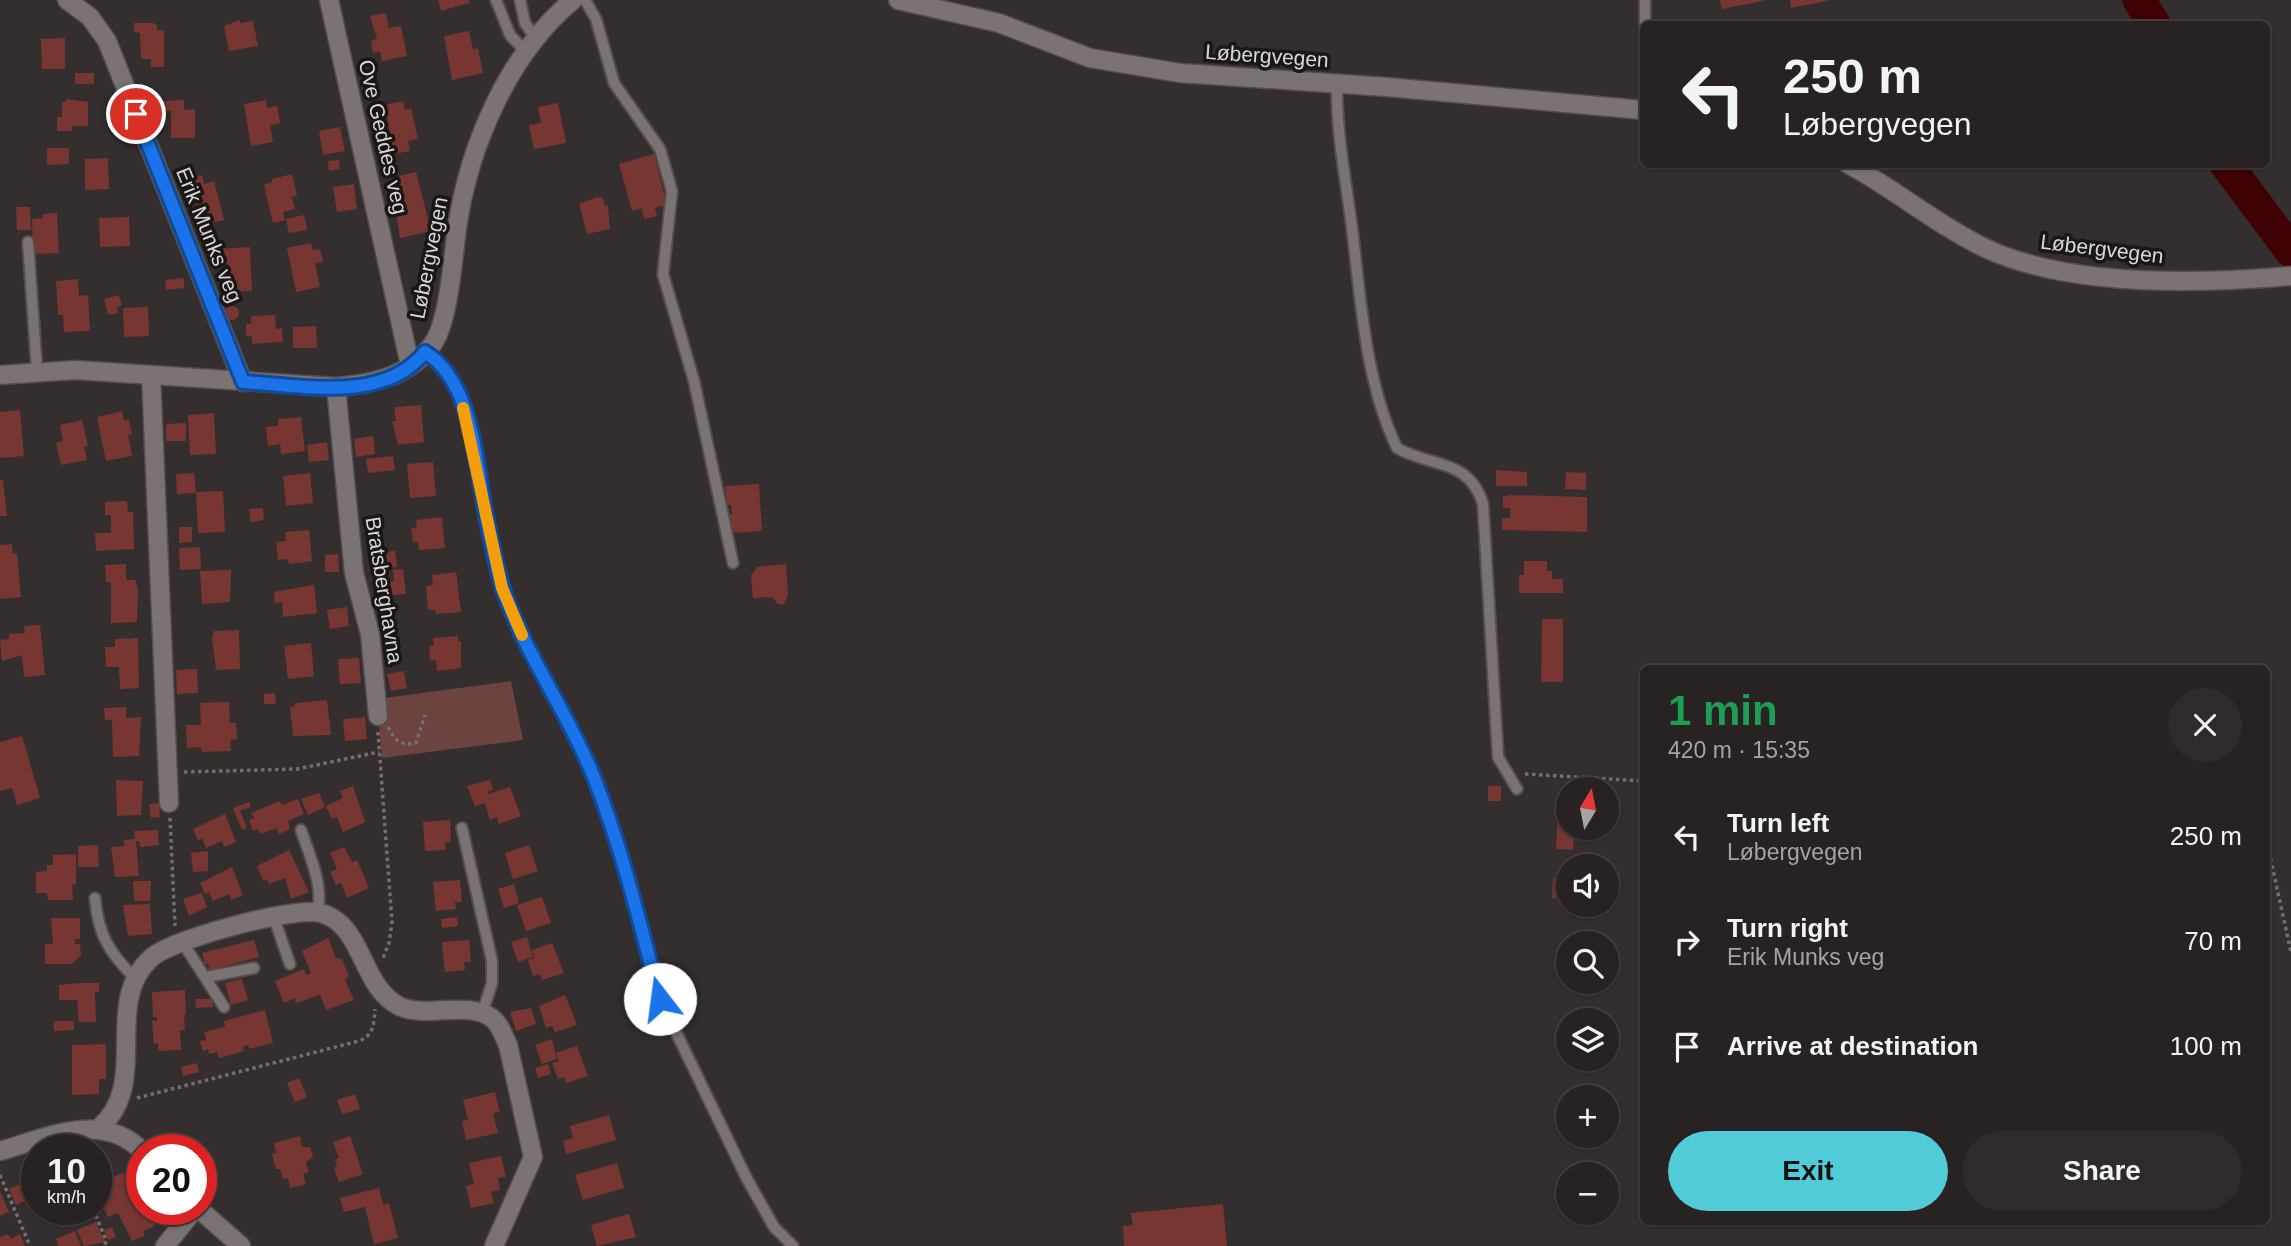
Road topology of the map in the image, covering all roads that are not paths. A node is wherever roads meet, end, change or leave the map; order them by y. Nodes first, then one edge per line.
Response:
1 (67, 0) edge
2 (329, 0) edge
3 (496, 0) edge
4 (520, 0) edge
5 (573, 0) edge
6 (585, 0) edge
7 (898, 0) edge
8 (1645, 0) edge
9 (1645, 21) edge
10 (531, 45) junction
11 (1337, 84) junction
12 (1640, 110) edge
13 (1854, 168) edge
14 (27, 243) dead end
15 (2291, 276) edge
16 (425, 352) junction
17 (410, 365) junction
18 (37, 370) junction
19 (0, 375) edge
20 (151, 375) junction
21 (243, 382) junction
22 (336, 387) junction
23 (733, 563) dead end
24 (378, 716) road end
25 (1517, 789) dead end
26 (170, 803) road end
27 (462, 828) dead end
28 (301, 830) dead end
29 (95, 898) dead end
30 (318, 912) junction
31 (274, 918) junction
32 (181, 940) junction
33 (290, 964) dead end
34 (254, 968) dead end
35 (206, 977) junction
36 (135, 978) junction
37 (224, 1007) dead end
38 (482, 1014) junction
39 (99, 1128) junction
40 (126, 1139) edge
41 (0, 1151) edge
42 (183, 1225) edge
43 (216, 1225) edge
44 (165, 1246) edge
45 (241, 1246) edge
46 (494, 1246) edge
47 (793, 1246) edge

1 - 21 street, Erik Munks veg
2 - 17 street, Ove Geddes veg
3 - 10 lane
4 - 10 lane
5 - 10 street, Løbergvegen
6 - 23 lane
7 - 11 street, Løbergvegen
8 - 9 lane
10 - 16 street, Løbergvegen
11 - 12 street, Løbergvegen
11 - 25 lane
13 - 15 street, Løbergvegen
14 - 18 lane
16 - 17 street, Løbergvegen
16 - 47 lane
17 - 22 street, Løbergvegen
18 - 19 street, Løbergvegen
18 - 20 street, Løbergvegen
20 - 21 street, Løbergvegen
20 - 26 street
21 - 22 street, Løbergvegen
22 - 24 street, Bratsberghavna
27 - 38 lane
28 - 30 lane
29 - 36 lane
30 - 31 street
30 - 38 street
31 - 32 street
31 - 33 lane
32 - 35 lane
32 - 36 street
34 - 35 lane
35 - 37 lane
36 - 39 street
38 - 46 street
39 - 40 street
39 - 41 street
42 - 44 street
43 - 45 street

